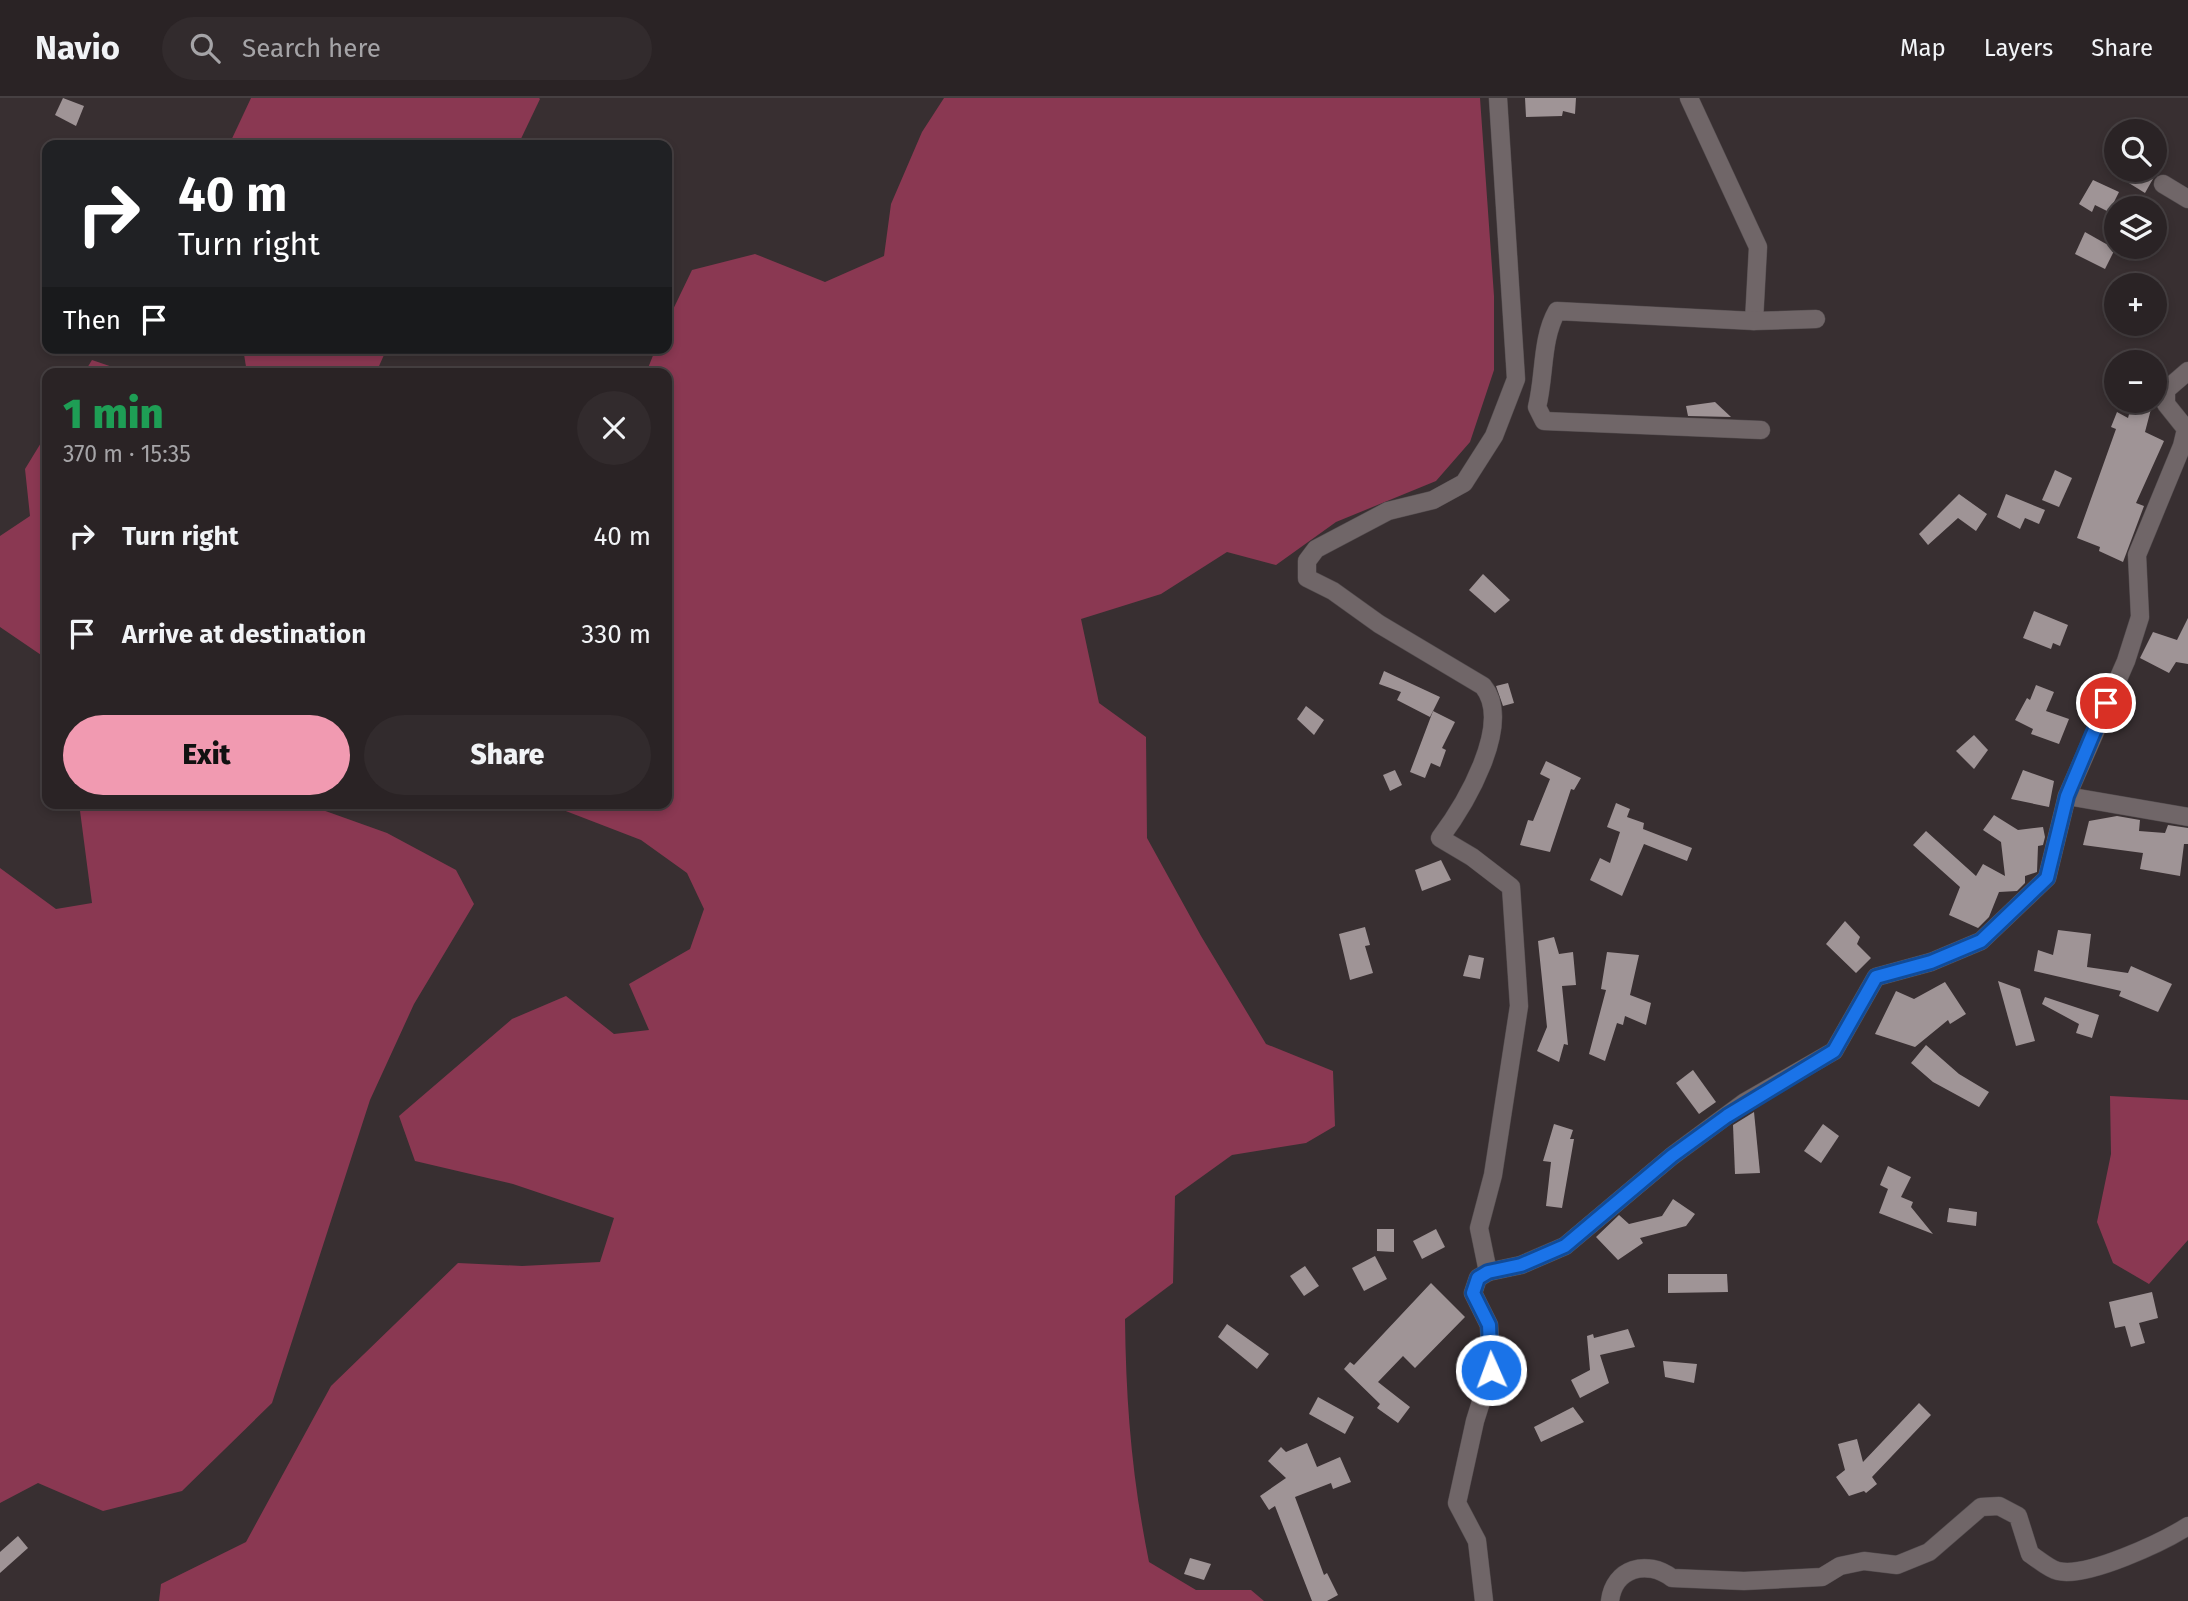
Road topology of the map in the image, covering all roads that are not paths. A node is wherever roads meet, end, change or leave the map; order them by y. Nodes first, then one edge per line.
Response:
1 (1498, 98) edge
2 (1689, 98) edge
3 (2163, 184) dead end
4 (2188, 199) edge
5 (1816, 319) dead end
6 (1754, 321) junction
7 (2188, 371) edge
8 (1761, 430) dead end
9 (2067, 796) junction
10 (2188, 817) edge
11 (1488, 1272) junction
12 (2188, 1526) edge
13 (1484, 1601) edge
14 (1610, 1601) edge

1 - 11 street
2 - 6 street
3 - 4 street
5 - 6 street
6 - 8 street
7 - 9 street
9 - 10 street
9 - 11 street
11 - 13 street
12 - 14 street

